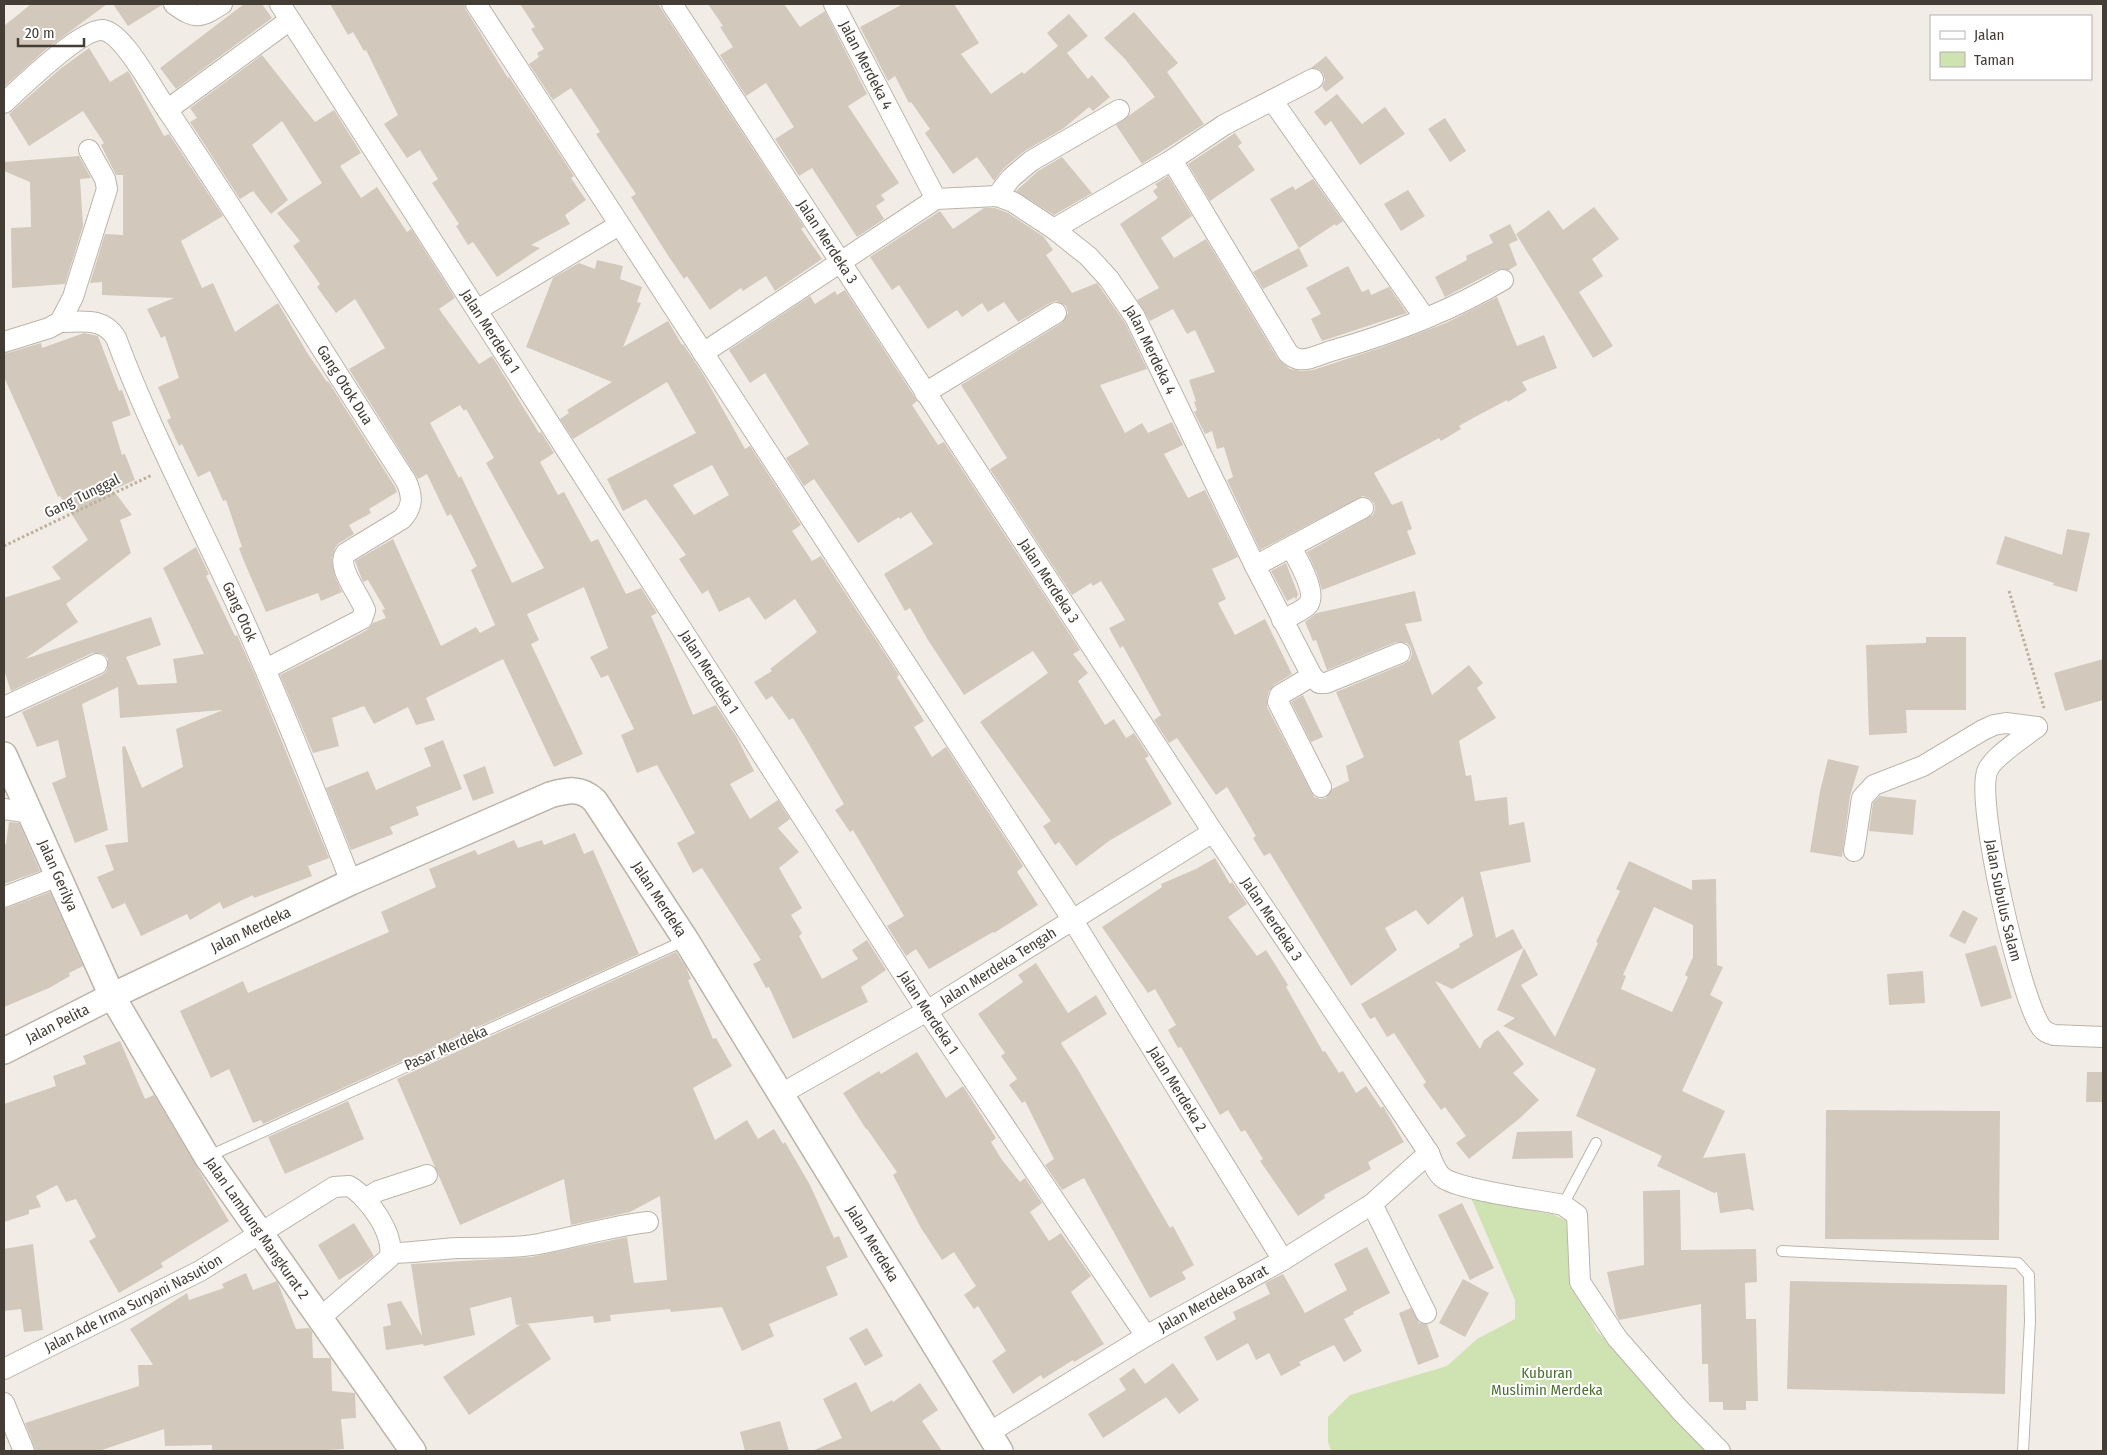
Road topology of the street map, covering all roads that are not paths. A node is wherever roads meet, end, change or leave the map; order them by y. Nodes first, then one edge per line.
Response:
1 (174, 4) edge
2 (222, 4) edge
3 (476, 4) edge
4 (672, 4) edge
5 (834, 4) edge
6 (285, 12) edge
7 (1313, 79) dead end
8 (1272, 100) junction
9 (4, 103) edge
10 (167, 110) junction
11 (1119, 110) dead end
12 (89, 150) dead end
13 (1172, 160) junction
14 (997, 196) junction
15 (936, 199) junction
16 (619, 225) junction
17 (1054, 229) junction
18 (839, 262) junction
19 (1503, 280) dead end
20 (477, 310) junction
21 (1056, 313) dead end
22 (1425, 318) junction
23 (60, 322) junction
24 (4, 342) edge
25 (702, 354) junction
26 (925, 393) junction
27 (1364, 508) dead end
28 (1291, 547) junction
29 (1255, 566) junction
30 (1282, 620) junction
31 (1400, 653) dead end
32 (97, 664) dead end
33 (266, 668) junction
34 (1312, 676) junction
35 (4, 707) edge
36 (4, 754) edge
37 (1322, 787) dead end
38 (4, 809) edge
39 (31, 813) junction
40 (1213, 832) junction
41 (1854, 851) dead end
42 (59, 876) junction
43 (351, 882) junction
44 (4, 896) edge
45 (1072, 919) junction
46 (686, 940) junction
47 (112, 996) junction
48 (927, 1011) junction
49 (2103, 1037) edge
50 (4, 1051) edge
51 (781, 1094) junction
52 (1596, 1143) dead end
53 (1429, 1154) junction
54 (206, 1157) junction
55 (426, 1175) dead end
56 (365, 1199) junction
57 (1372, 1204) junction
58 (1563, 1205) junction
59 (648, 1222) dead end
60 (260, 1235) junction
61 (1782, 1251) dead end
62 (391, 1253) junction
63 (1282, 1260) junction
64 (1426, 1313) dead end
65 (320, 1318) junction
66 (1146, 1336) junction
67 (4, 1369) edge
68 (4, 1403) edge
69 (995, 1442) edge
70 (24, 1451) edge
71 (410, 1451) edge
72 (1720, 1451) edge
73 (2023, 1451) edge

1 - 2 street
3 - 16 street, Jalan Merdeka 2
4 - 18 street, Jalan Merdeka 3
5 - 15 street, Jalan Merdeka 4
6 - 10 street
6 - 20 street, Jalan Merdeka 1
7 - 8 street
8 - 13 street
8 - 22 street
9 - 10 street, Gang Otok Dua
10 - 33 street, Gang Otok Dua
11 - 14 street
12 - 23 street
13 - 17 street
13 - 22 street
14 - 15 street, Jalan Merdeka 4
14 - 17 street, Jalan Merdeka 4
15 - 18 street
16 - 20 street
16 - 25 street, Jalan Merdeka 2
17 - 29 street, Jalan Merdeka 4
18 - 25 street
18 - 26 street, Jalan Merdeka 3
19 - 22 street
20 - 48 street, Jalan Merdeka 1
21 - 26 street
23 - 24 street
23 - 33 street, Gang Otok
25 - 45 street, Jalan Merdeka 2
26 - 40 street, Jalan Merdeka 3
27 - 28 street
28 - 29 street
28 - 30 street
29 - 30 street, Jalan Merdeka 4
30 - 34 street, Jalan Merdeka 4
31 - 34 street
32 - 35 street
33 - 43 street, Gang Otok
34 - 37 street
36 - 39 street, Jalan Gerilya
38 - 39 street
39 - 42 street, Jalan Gerilya
40 - 45 street, Jalan Merdeka Tengah
40 - 53 street, Jalan Merdeka 3
41 - 49 street, Jalan Subulus Salam
42 - 44 street
42 - 47 street, Jalan Gerilya
43 - 46 street, Jalan Merdeka
43 - 47 street, Jalan Merdeka
45 - 48 street, Jalan Merdeka Tengah
45 - 63 street, Jalan Merdeka 2
46 - 51 street, Jalan Merdeka
46 - 54 lane, Pasar Merdeka
47 - 50 street, Jalan Pelita
47 - 54 street, Jalan Lambung Mangkurat 2
48 - 51 street, Jalan Merdeka Tengah
48 - 66 street, Jalan Merdeka 1
51 - 69 street, Jalan Merdeka
52 - 58 lane
53 - 57 street, Jalan Merdeka Barat
53 - 58 street, Jalan Merdeka 3
54 - 60 street, Jalan Lambung Mangkurat 2
55 - 56 street
56 - 60 street, Jalan Ade Irma Suryani Nasution
56 - 62 street
57 - 63 street, Jalan Merdeka Barat
57 - 64 street
58 - 72 street
59 - 62 street
60 - 65 street, Jalan Lambung Mangkurat 2
60 - 67 street, Jalan Ade Irma Suryani Nasution
61 - 73 lane
62 - 65 street
63 - 66 street, Jalan Merdeka Barat
65 - 71 street, Jalan Lambung Mangkurat 2
66 - 69 street, Jalan Merdeka Barat
68 - 70 street

